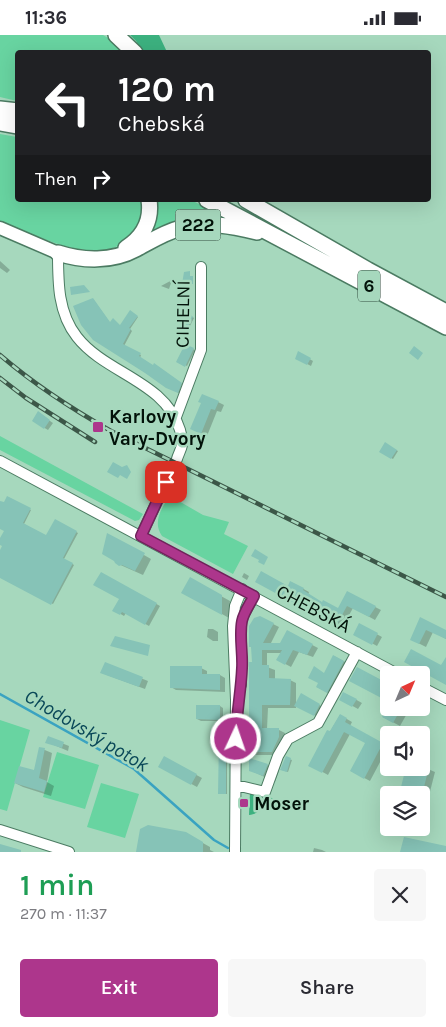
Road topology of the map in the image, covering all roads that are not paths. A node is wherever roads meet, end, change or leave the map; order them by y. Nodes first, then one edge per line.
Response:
1 (0, 109) edge
2 (15, 111) edge
3 (0, 123) edge
4 (15, 126) edge
5 (149, 202) edge
6 (211, 202) edge
7 (245, 202) edge
8 (249, 202) edge
9 (269, 214) junction
10 (0, 228) edge
11 (292, 244) junction
12 (58, 253) junction
13 (107, 257) junction
14 (201, 267) dead end
15 (446, 312) edge
16 (446, 327) edge
17 (176, 417) junction
18 (177, 459) tunnel mouth
19 (0, 461) edge
20 (166, 482) tunnel mouth
21 (141, 536) junction
22 (242, 589) junction
23 (254, 596) junction
24 (357, 652) junction
25 (382, 666) edge
26 (430, 692) edge
27 (446, 700) edge
28 (236, 723) junction
29 (236, 785) junction
30 (0, 831) edge
31 (54, 850) edge
32 (69, 852) edge
33 (235, 852) edge

1 - 2 highway
3 - 4 highway
5 - 13 highway
6 - 11 highway, 6
7 - 9 highway, 6
8 - 9 highway, 222
9 - 15 highway, 6
10 - 12 main road, 222
11 - 13 highway, 222
11 - 16 highway, 6
12 - 13 highway, 222
12 - 17 street
14 - 17 street, CIHELNÍ
17 - 18 street
19 - 21 street, CHEBSKÁ
20 - 21 street
21 - 22 street, CHEBSKÁ
22 - 23 street, CHEBSKÁ
22 - 28 street
23 - 24 street, CHEBSKÁ
23 - 28 street
24 - 25 street, CHEBSKÁ
24 - 29 street
26 - 27 street
28 - 29 street
29 - 33 street
30 - 31 street
31 - 32 street

